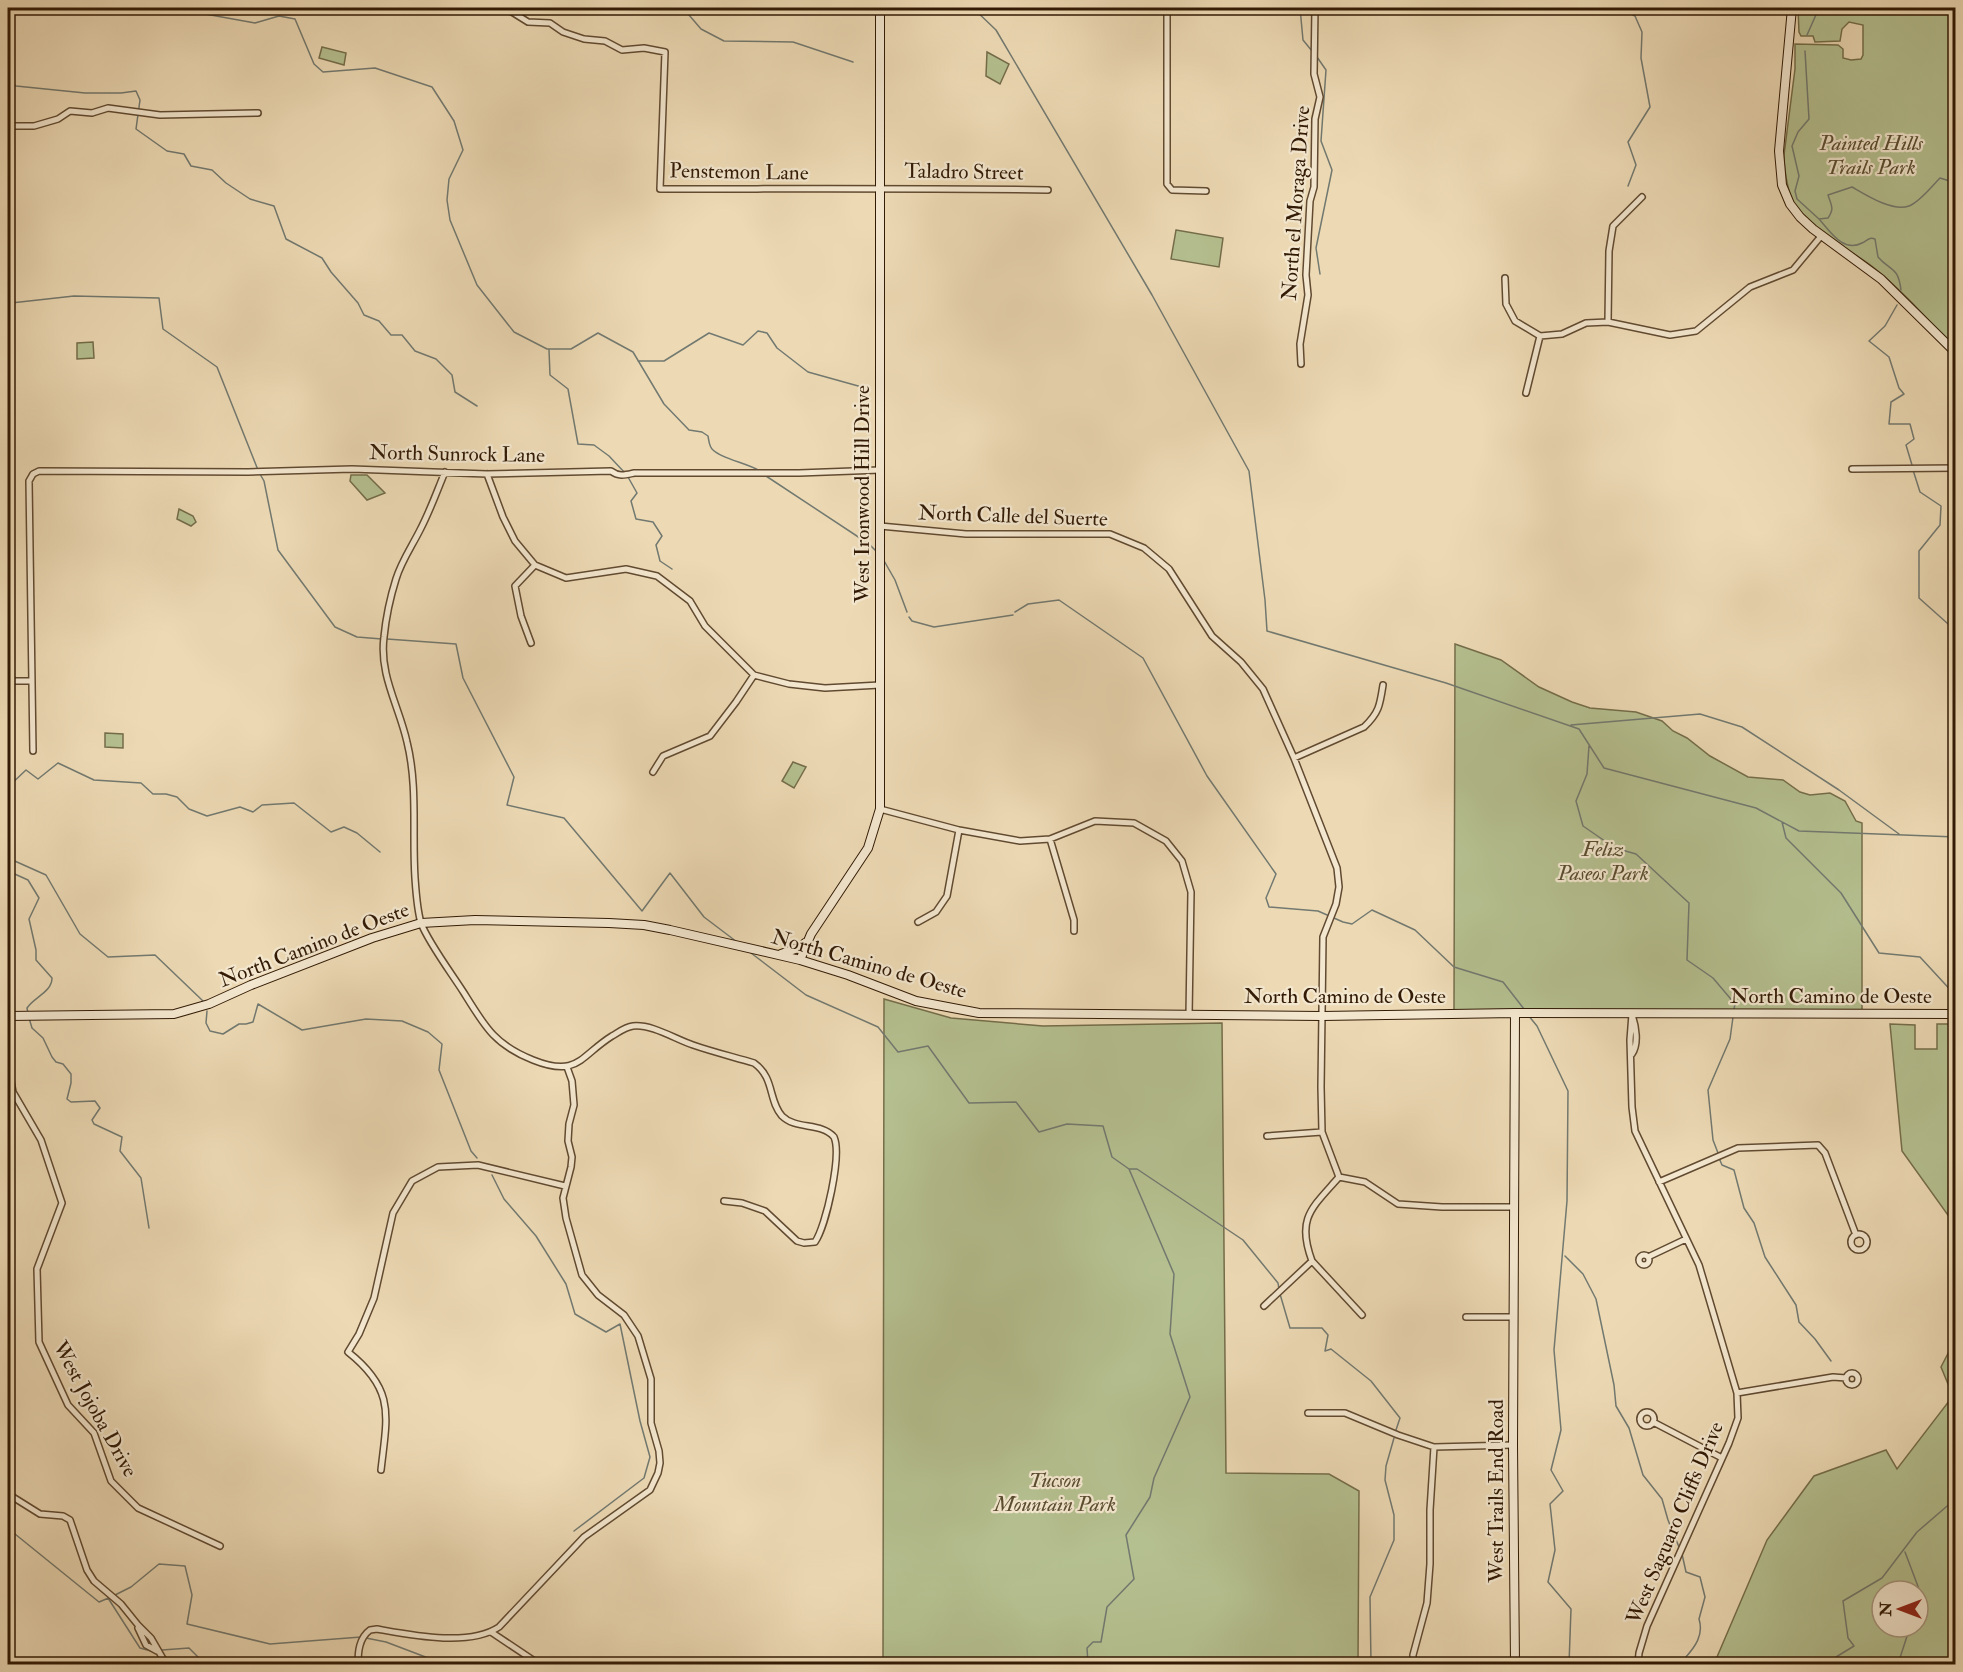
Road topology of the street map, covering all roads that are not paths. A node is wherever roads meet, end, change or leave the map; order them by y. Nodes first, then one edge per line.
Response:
1 (498, 8) edge
2 (880, 8) edge
3 (1167, 8) edge
4 (1315, 8) edge
5 (1792, 8) edge
6 (258, 113) dead end
7 (8, 126) edge
8 (880, 188) junction
9 (1048, 190) dead end
10 (1206, 191) dead end
11 (1642, 197) dead end
12 (1822, 235) junction
13 (1505, 278) dead end
14 (1608, 322) junction
15 (1540, 336) junction
16 (1956, 353) edge
17 (1301, 364) dead end
18 (1526, 393) dead end
19 (1956, 468) edge
20 (880, 470) junction
21 (1852, 470) dead end
22 (445, 472) junction
23 (487, 474) junction
24 (880, 526) junction
25 (535, 565) junction
26 (531, 643) dead end
27 (754, 675) junction
28 (8, 681) edge
29 (32, 681) junction
30 (880, 685) junction
31 (1383, 685) dead end
32 (33, 751) dead end
33 (1294, 758) junction
34 (653, 772) dead end
35 (880, 808) junction
36 (959, 830) junction
37 (1050, 838) junction
38 (918, 922) dead end
39 (421, 923) junction
40 (1074, 931) dead end
41 (808, 940) junction
42 (777, 955) junction
43 (800, 960) junction
44 (1515, 1013) junction
45 (1632, 1014) junction
46 (1956, 1014) edge
47 (1189, 1015) junction
48 (8, 1016) edge
49 (1322, 1016) junction
50 (8, 1065) edge
51 (567, 1067) junction
52 (1322, 1132) junction
53 (1267, 1136) dead end
54 (1339, 1177) junction
55 (1659, 1182) junction
56 (565, 1186) junction
57 (724, 1201) dead end
58 (1514, 1208) junction
59 (1856, 1234) dead end
60 (1686, 1239) junction
61 (1648, 1257) dead end
62 (1312, 1262) junction
63 (1264, 1306) dead end
64 (1362, 1315) dead end
65 (1466, 1317) dead end
66 (1514, 1317) junction
67 (1846, 1378) dead end
68 (1737, 1393) junction
69 (1308, 1413) dead end
70 (1653, 1422) dead end
71 (1513, 1445) junction
72 (1434, 1447) junction
73 (1722, 1458) junction
74 (381, 1470) dead end
75 (8, 1494) edge
76 (220, 1546) dead end
77 (492, 1632) junction
78 (166, 1665) edge
79 (358, 1665) edge
80 (539, 1665) edge
81 (1413, 1665) edge
82 (1515, 1665) edge
83 (1638, 1665) edge

1 - 8 street, Penstemon Lane
2 - 8 street, West Ironwood Hill Drive
3 - 10 street
4 - 17 street, North el Moraga Drive
5 - 12 street
6 - 7 street
8 - 9 street, Taladro Street
8 - 20 street, West Ironwood Hill Drive
11 - 14 street
12 - 14 street
12 - 16 street
13 - 15 street
14 - 15 street
15 - 18 street
19 - 21 street
20 - 23 street, North Sunrock Lane
20 - 24 street, West Ironwood Hill Drive
22 - 23 street, North Sunrock Lane
22 - 29 street, North Sunrock Lane
22 - 39 street
23 - 25 street
24 - 30 street, West Ironwood Hill Drive
24 - 33 street, North Calle del Suerte
25 - 26 street
25 - 27 street
27 - 30 street
27 - 34 street
28 - 29 street
29 - 32 street
30 - 35 street, West Ironwood Hill Drive
31 - 33 street
33 - 49 street, North Calle del Suerte
35 - 36 street
35 - 41 street, West Ironwood Hill Drive
36 - 37 street
36 - 38 street
37 - 40 street
37 - 47 street
39 - 42 street, North Camino de Oeste
39 - 48 street, North Camino de Oeste
39 - 51 street
41 - 42 street
41 - 43 street, West Ironwood Hill Drive
42 - 43 street, North Camino de Oeste
43 - 47 street, North Camino de Oeste
44 - 45 street, North Camino de Oeste
44 - 49 street, North Camino de Oeste
44 - 58 street, West Trails End Road
45 - 46 street, North Camino de Oeste
45 - 55 street, West Saguaro Cliffs Drive
47 - 49 street, North Camino de Oeste
49 - 52 street, North Calle del Suerte
50 - 76 street, West Jojoba Drive
51 - 56 street
51 - 57 street
52 - 53 street
52 - 54 street, North Calle del Suerte
54 - 58 street
54 - 62 street
55 - 59 street
55 - 60 street, West Saguaro Cliffs Drive
56 - 74 street
56 - 77 street
58 - 66 street, West Trails End Road
60 - 61 street
60 - 68 street, West Saguaro Cliffs Drive
62 - 63 street
62 - 64 street
65 - 66 street
66 - 71 street, West Trails End Road
67 - 68 street
68 - 73 street, West Saguaro Cliffs Drive
69 - 72 street
70 - 73 street
71 - 72 street
71 - 82 street, West Trails End Road
72 - 81 street
73 - 83 street, West Saguaro Cliffs Drive
75 - 78 street
77 - 79 street
77 - 80 street

